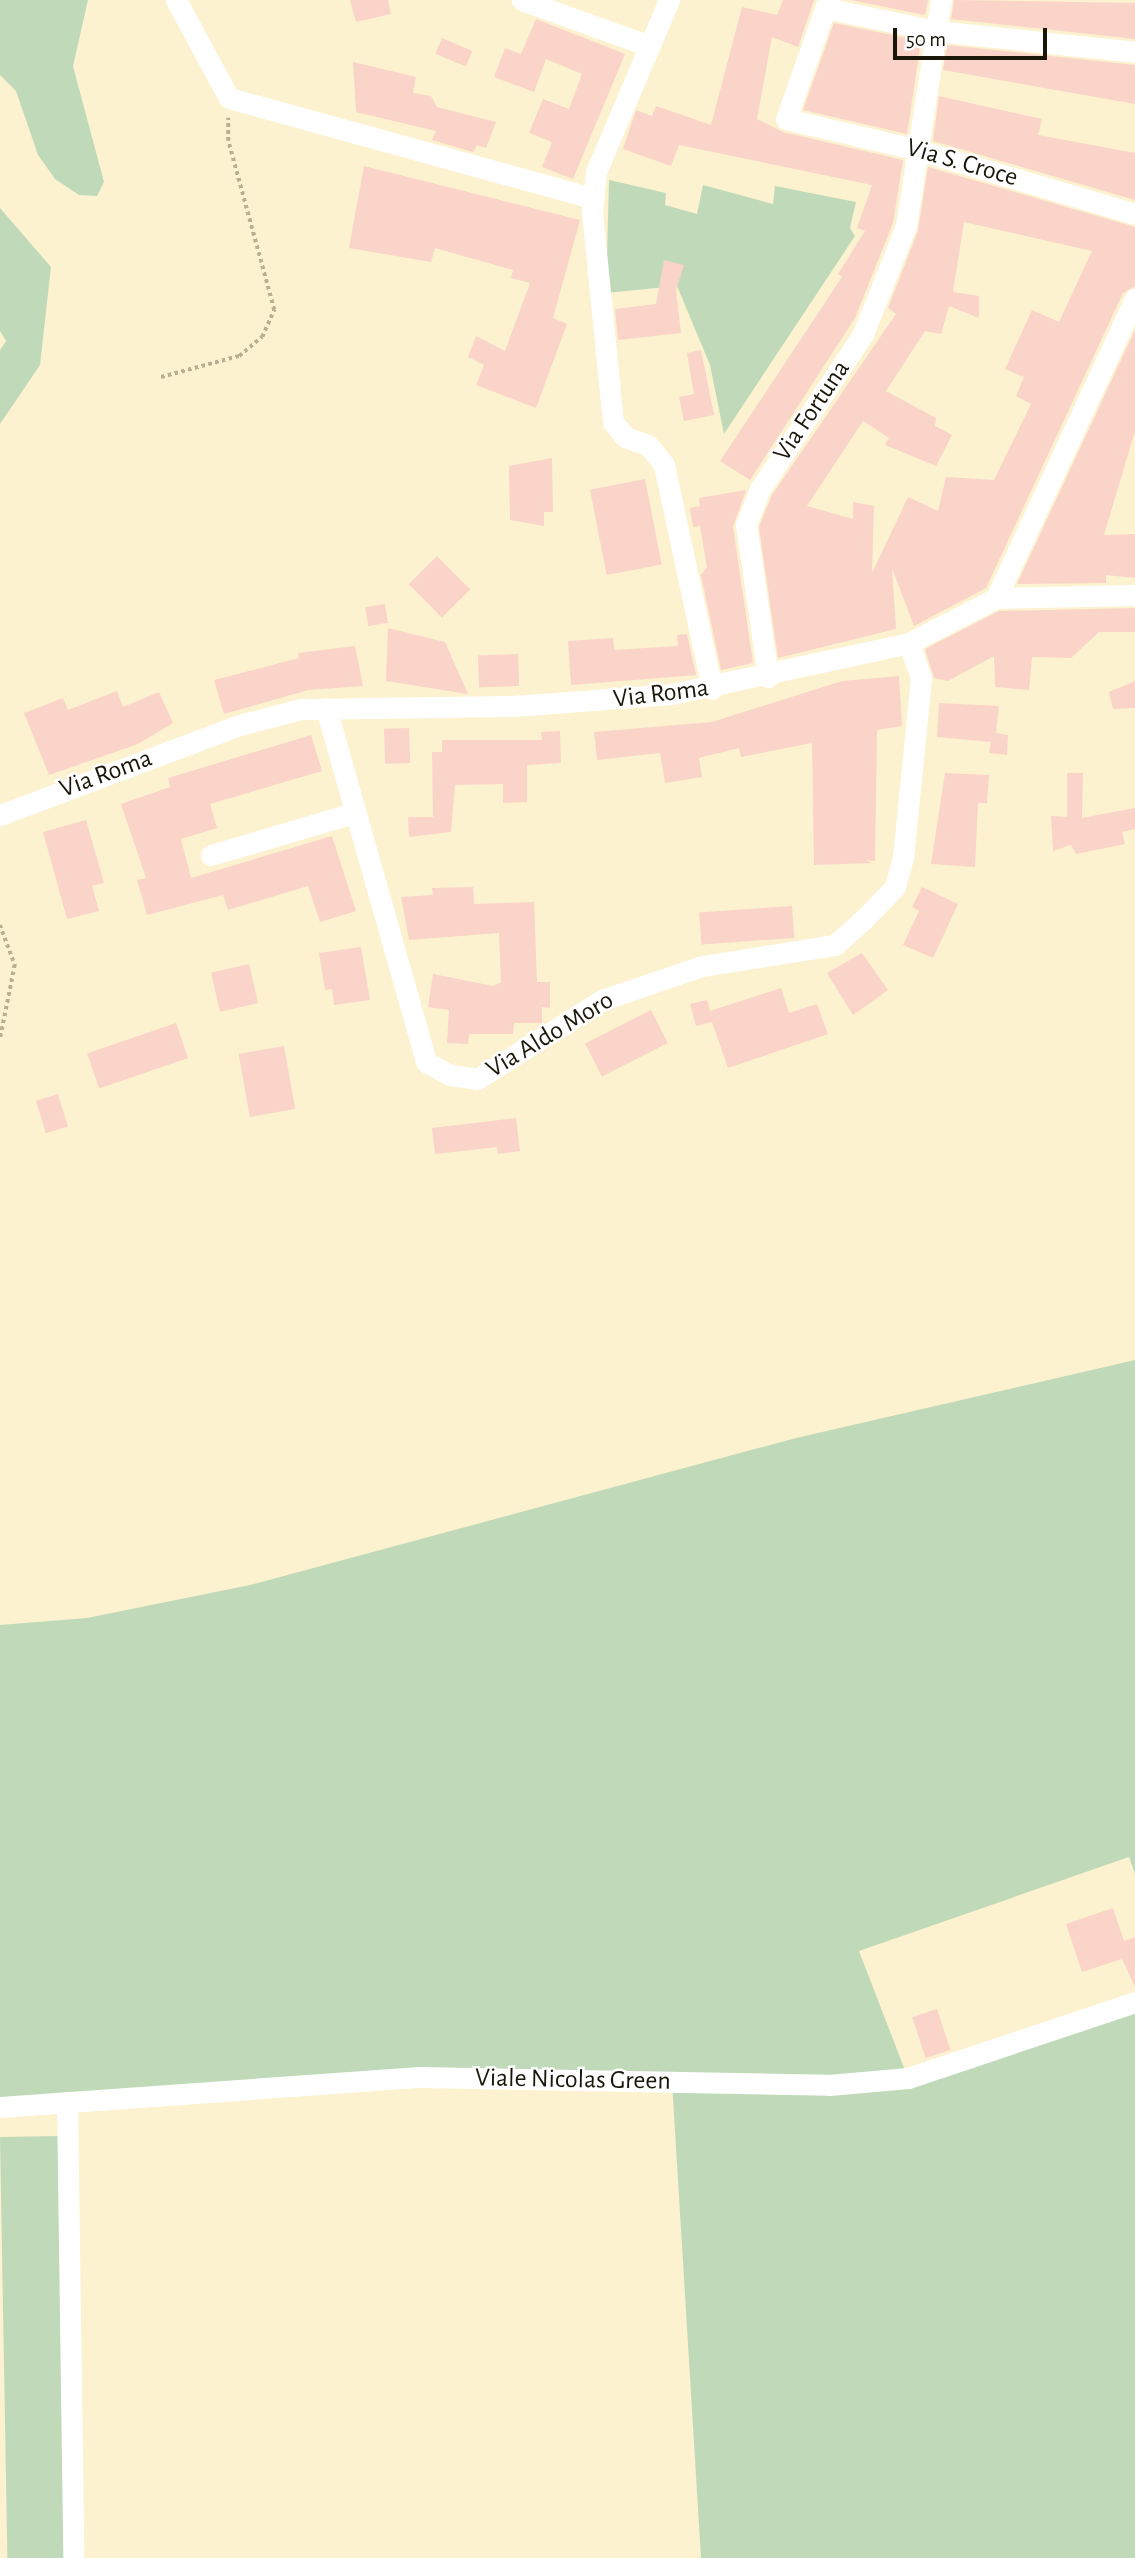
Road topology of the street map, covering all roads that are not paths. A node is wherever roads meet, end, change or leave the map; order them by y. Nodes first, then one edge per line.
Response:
1 (176, 0) edge
2 (522, 0) edge
3 (669, 0) edge
4 (941, 0) edge
5 (826, 4) edge
6 (936, 31) junction
7 (648, 45) junction
8 (1135, 52) edge
9 (918, 150) junction
10 (592, 198) junction
11 (1135, 214) edge
12 (1135, 299) edge
13 (1135, 595) edge
14 (996, 598) junction
15 (909, 643) junction
16 (768, 677) junction
17 (712, 689) junction
18 (326, 708) junction
19 (355, 813) junction
20 (0, 816) edge
21 (211, 855) dead end
22 (1135, 2002) edge
23 (67, 2102) junction
24 (0, 2108) edge
25 (73, 2558) edge

1 - 10 street
2 - 7 street
3 - 7 street
4 - 6 street, Via Fortuna
5 - 6 street
5 - 9 street, Via S. Croce
6 - 8 street
6 - 9 street, Via Fortuna
7 - 10 street
9 - 11 street, Via S. Croce
9 - 16 street, Via Fortuna
10 - 17 street
12 - 14 street
13 - 14 street
14 - 15 street, Via Roma
15 - 16 street, Via Roma
15 - 19 street, Via Aldo Moro
16 - 17 street, Via Roma
17 - 18 street, Via Roma
18 - 19 street, Via Aldo Moro
18 - 20 street, Via Roma
19 - 21 street
22 - 23 street, Viale Nicolas Green
23 - 24 street, Viale Nicolas Green
23 - 25 street

